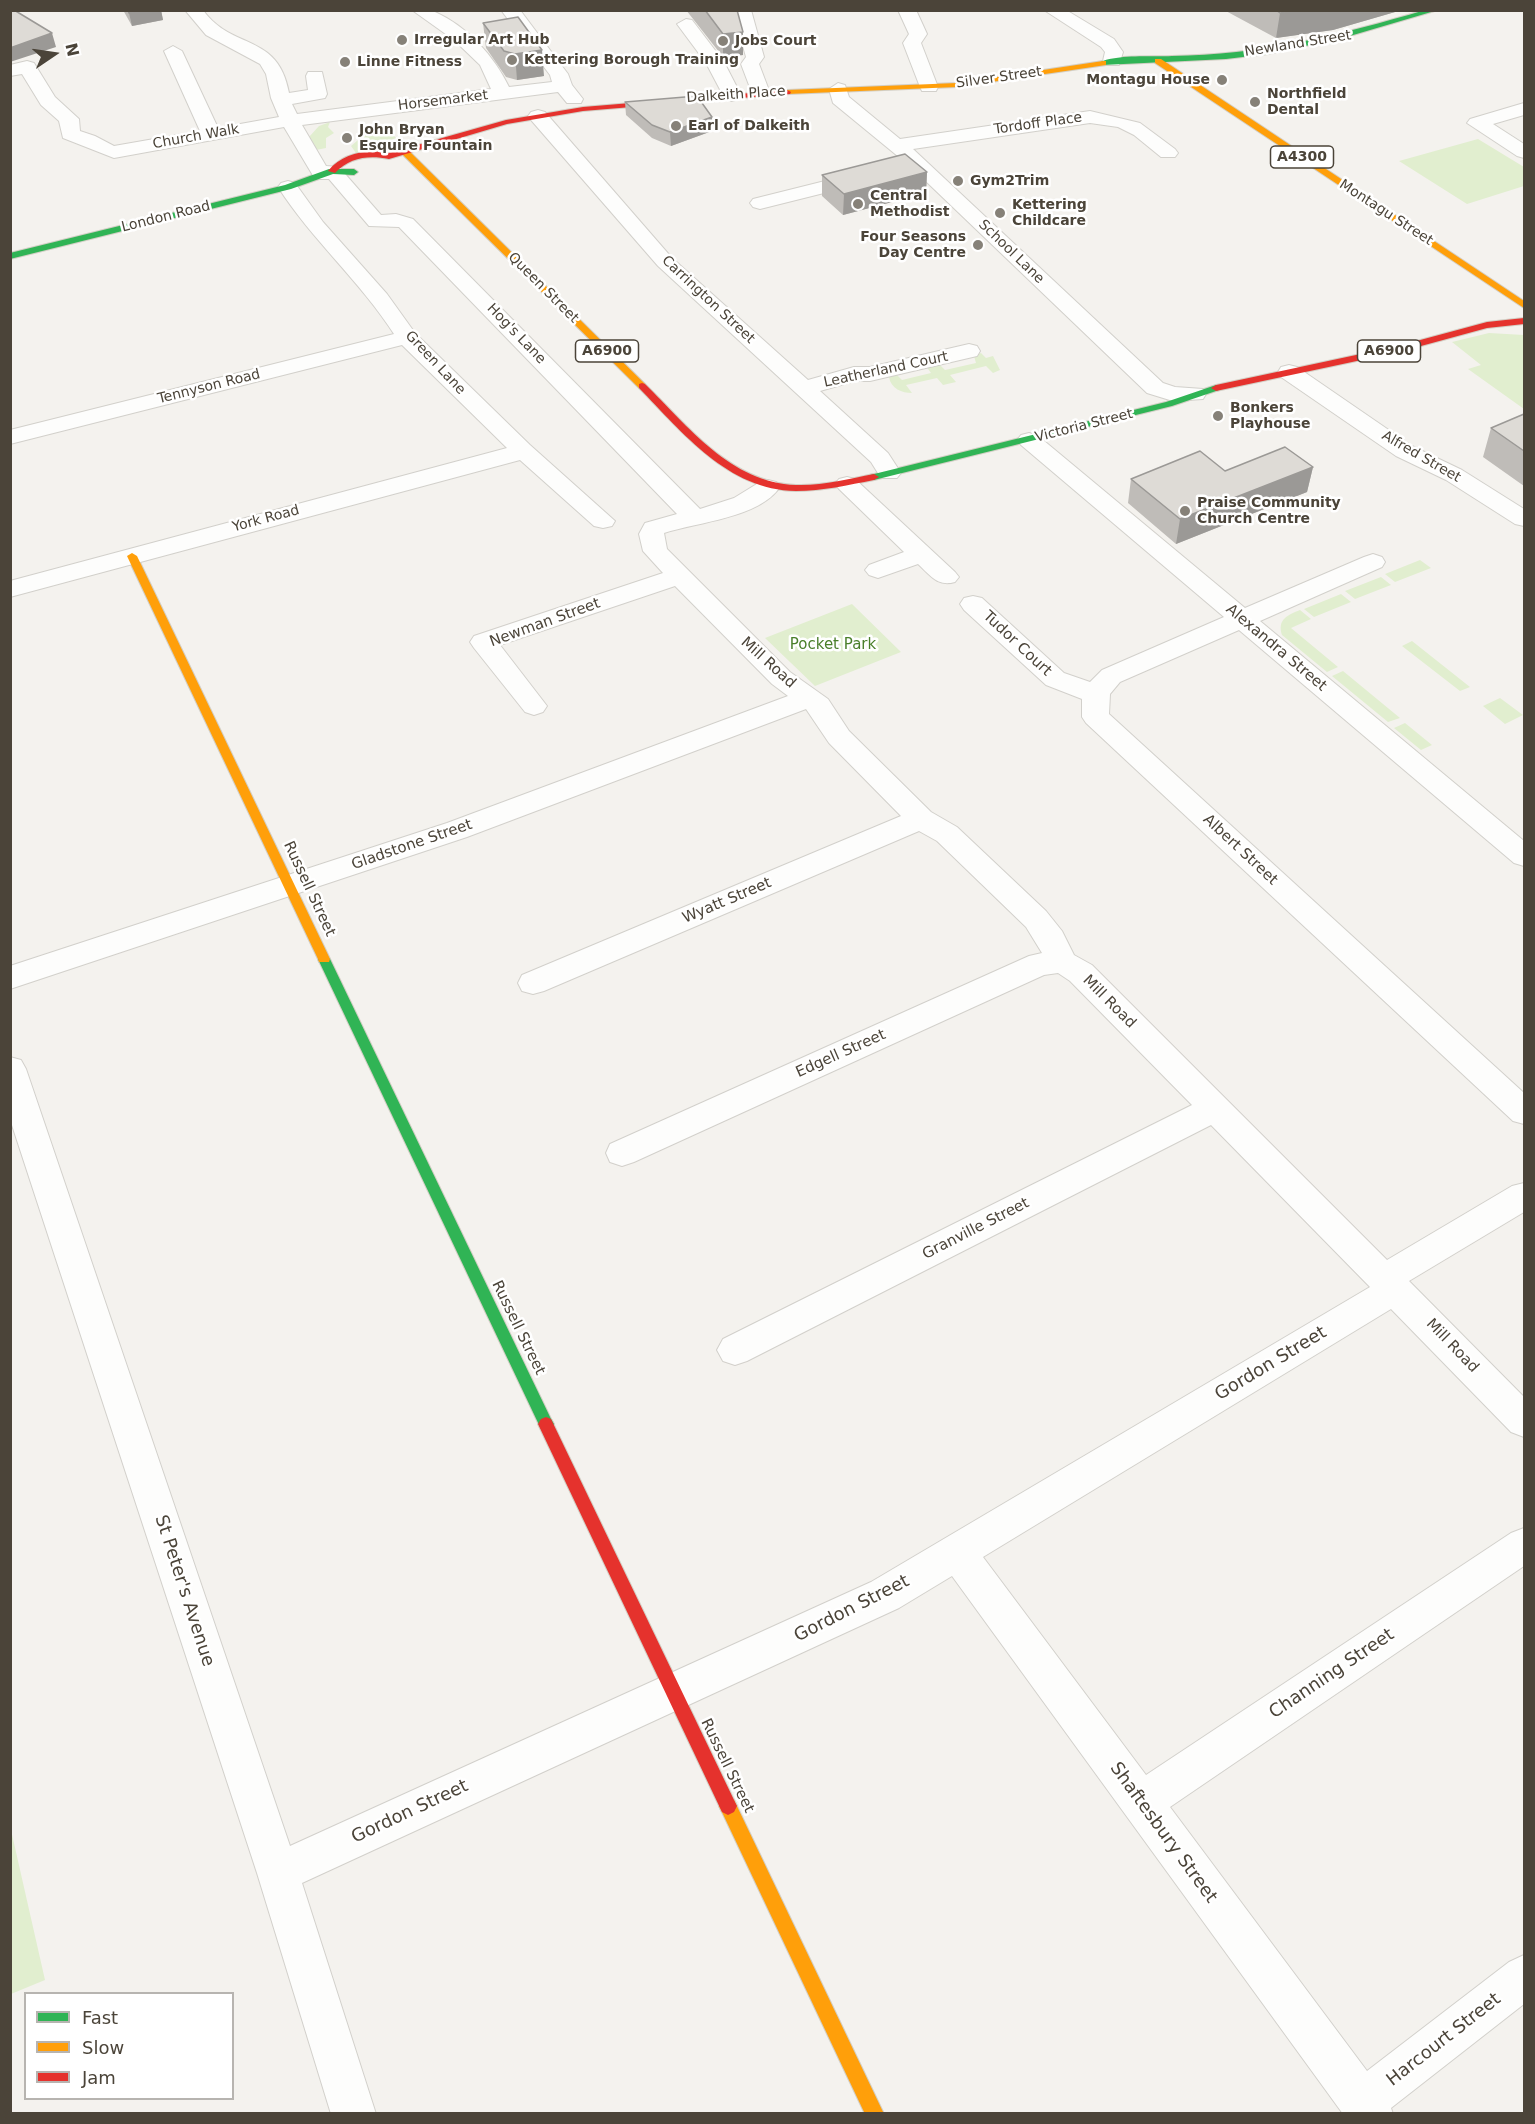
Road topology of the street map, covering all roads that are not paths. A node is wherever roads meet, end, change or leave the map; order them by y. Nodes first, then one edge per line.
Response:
1 (194, 10) edge
2 (421, 10) edge
3 (510, 10) edge
4 (742, 10) edge
5 (907, 10) edge
6 (1053, 10) edge
7 (1435, 10) edge
8 (686, 24) dead end
9 (173, 51) dead end
10 (1158, 61) junction
11 (1112, 62) junction
12 (10, 71) edge
13 (315, 76) dead end
14 (563, 86) junction
15 (929, 87) junction
16 (838, 89) junction
17 (761, 93) junction
18 (503, 94) junction
19 (732, 95) junction
20 (282, 100) junction
21 (583, 109) junction
22 (1524, 109) edge
23 (538, 116) junction
24 (292, 120) junction
25 (211, 134) junction
26 (898, 145) junction
27 (404, 151) junction
28 (1524, 152) edge
29 (1168, 153) dead end
30 (918, 163) junction
31 (327, 173) junction
32 (288, 187) junction
33 (760, 203) dead end
34 (10, 256) edge
35 (1524, 306) edge
36 (1524, 321) edge
37 (408, 337) junction
38 (969, 351) dead end
39 (1289, 372) junction
40 (804, 389) junction
41 (1195, 394) junction
42 (10, 436) edge
43 (1029, 440) junction
44 (522, 450) junction
45 (889, 473) junction
46 (847, 484) junction
47 (768, 487) junction
48 (693, 516) junction
49 (1524, 519) edge
50 (603, 521) dead end
51 (921, 554) junction
52 (132, 556) junction
53 (1372, 562) dead end
54 (878, 570) dead end
55 (680, 576) junction
56 (946, 577) dead end
57 (10, 589) edge
58 (974, 604) dead end
59 (1243, 620) junction
60 (1096, 694) junction
61 (809, 699) junction
62 (534, 706) dead end
63 (921, 819) junction
64 (1524, 855) edge
65 (289, 887) junction
66 (1062, 962) junction
67 (10, 978) edge
68 (533, 983) dead end
69 (10, 1069) edge
70 (1216, 1108) junction
71 (1524, 1112) edge
72 (622, 1153) dead end
73 (1524, 1196) edge
74 (1390, 1284) junction
75 (735, 1350) dead end
76 (1524, 1421) edge
77 (1524, 1545) edge
78 (956, 1551) junction
79 (674, 1692) junction
80 (1140, 1803) junction
81 (278, 1872) junction
82 (1524, 1977) edge
83 (1367, 2108) edge
84 (354, 2114) edge
85 (875, 2114) edge

1 - 20 street, Hog's Lane
2 - 18 street
3 - 14 street
4 - 17 street
5 - 15 street
6 - 11 street
7 - 10 main road, Newland Street
8 - 19 street
9 - 25 street
10 - 11 main road, Silver Street
10 - 35 main road, Montagu Street / A4300
11 - 15 main road, Silver Street
12 - 25 street, Church Walk
13 - 20 street
14 - 18 street, Horsemarket
14 - 21 street
15 - 16 main road, Silver Street
16 - 17 main road, Dalkeith Place
16 - 26 street, School Lane
17 - 19 main road, Dalkeith Place
18 - 24 street, Horsemarket
19 - 21 main road, Dalkeith Place
20 - 24 street, Hog's Lane
21 - 23 main road, Dalkeith Place
22 - 28 street
23 - 27 main road
23 - 40 street, Carrington Street
24 - 25 street, Church Walk
24 - 31 street, Hog's Lane
26 - 29 street, Tordoff Place
26 - 30 street, School Lane
27 - 31 main road
27 - 47 main road, Queen Street / A6900
30 - 33 street
30 - 41 street, School Lane
31 - 32 main road, London Road
31 - 48 street, Hog's Lane
32 - 34 main road, London Road
32 - 37 street, Green Lane
36 - 39 main road, Victoria Street / A6900
37 - 42 street, Tennyson Road
37 - 44 street, Green Lane
38 - 40 street, Leatherland Court
39 - 41 main road, Victoria Street / A6900
39 - 49 street, Alfred Street
40 - 45 street, Carrington Street
41 - 43 main road, Victoria Street / A6900
43 - 45 main road, Victoria Street / A6900
43 - 59 street, Alexandra Street
44 - 50 street, Green Lane
44 - 52 street, York Road
45 - 46 main road, Victoria Street / A6900
46 - 47 main road, Victoria Street / A6900
46 - 51 street
47 - 48 street
48 - 55 street, Mill Road
51 - 54 street
51 - 56 street
52 - 57 street, York Road
52 - 65 main road, Russell Street
53 - 59 street
55 - 61 street, Mill Road
55 - 62 street, Newman Street
58 - 60 street, Tudor Court
59 - 60 street
59 - 64 street, Alexandra Street
60 - 71 street, Albert Street
61 - 63 street, Mill Road
61 - 65 street, Gladstone Street
63 - 66 street, Mill Road
63 - 68 street, Wyatt Street
65 - 67 street, Gladstone Street
65 - 79 main road, Russell Street
66 - 70 street, Mill Road
66 - 72 street, Edgell Street
69 - 81 street, St Peter's Avenue
70 - 74 street, Mill Road
70 - 75 street, Granville Street
73 - 74 street, Gordon Street
74 - 76 street, Mill Road
74 - 78 street, Gordon Street
77 - 80 street, Channing Street
78 - 79 street, Gordon Street
78 - 80 street, Shaftesbury Street
79 - 81 street, Gordon Street
79 - 85 main road, Russell Street
80 - 83 street, Shaftesbury Street
81 - 84 street, St Peter's Avenue
82 - 83 street, Harcourt Street

